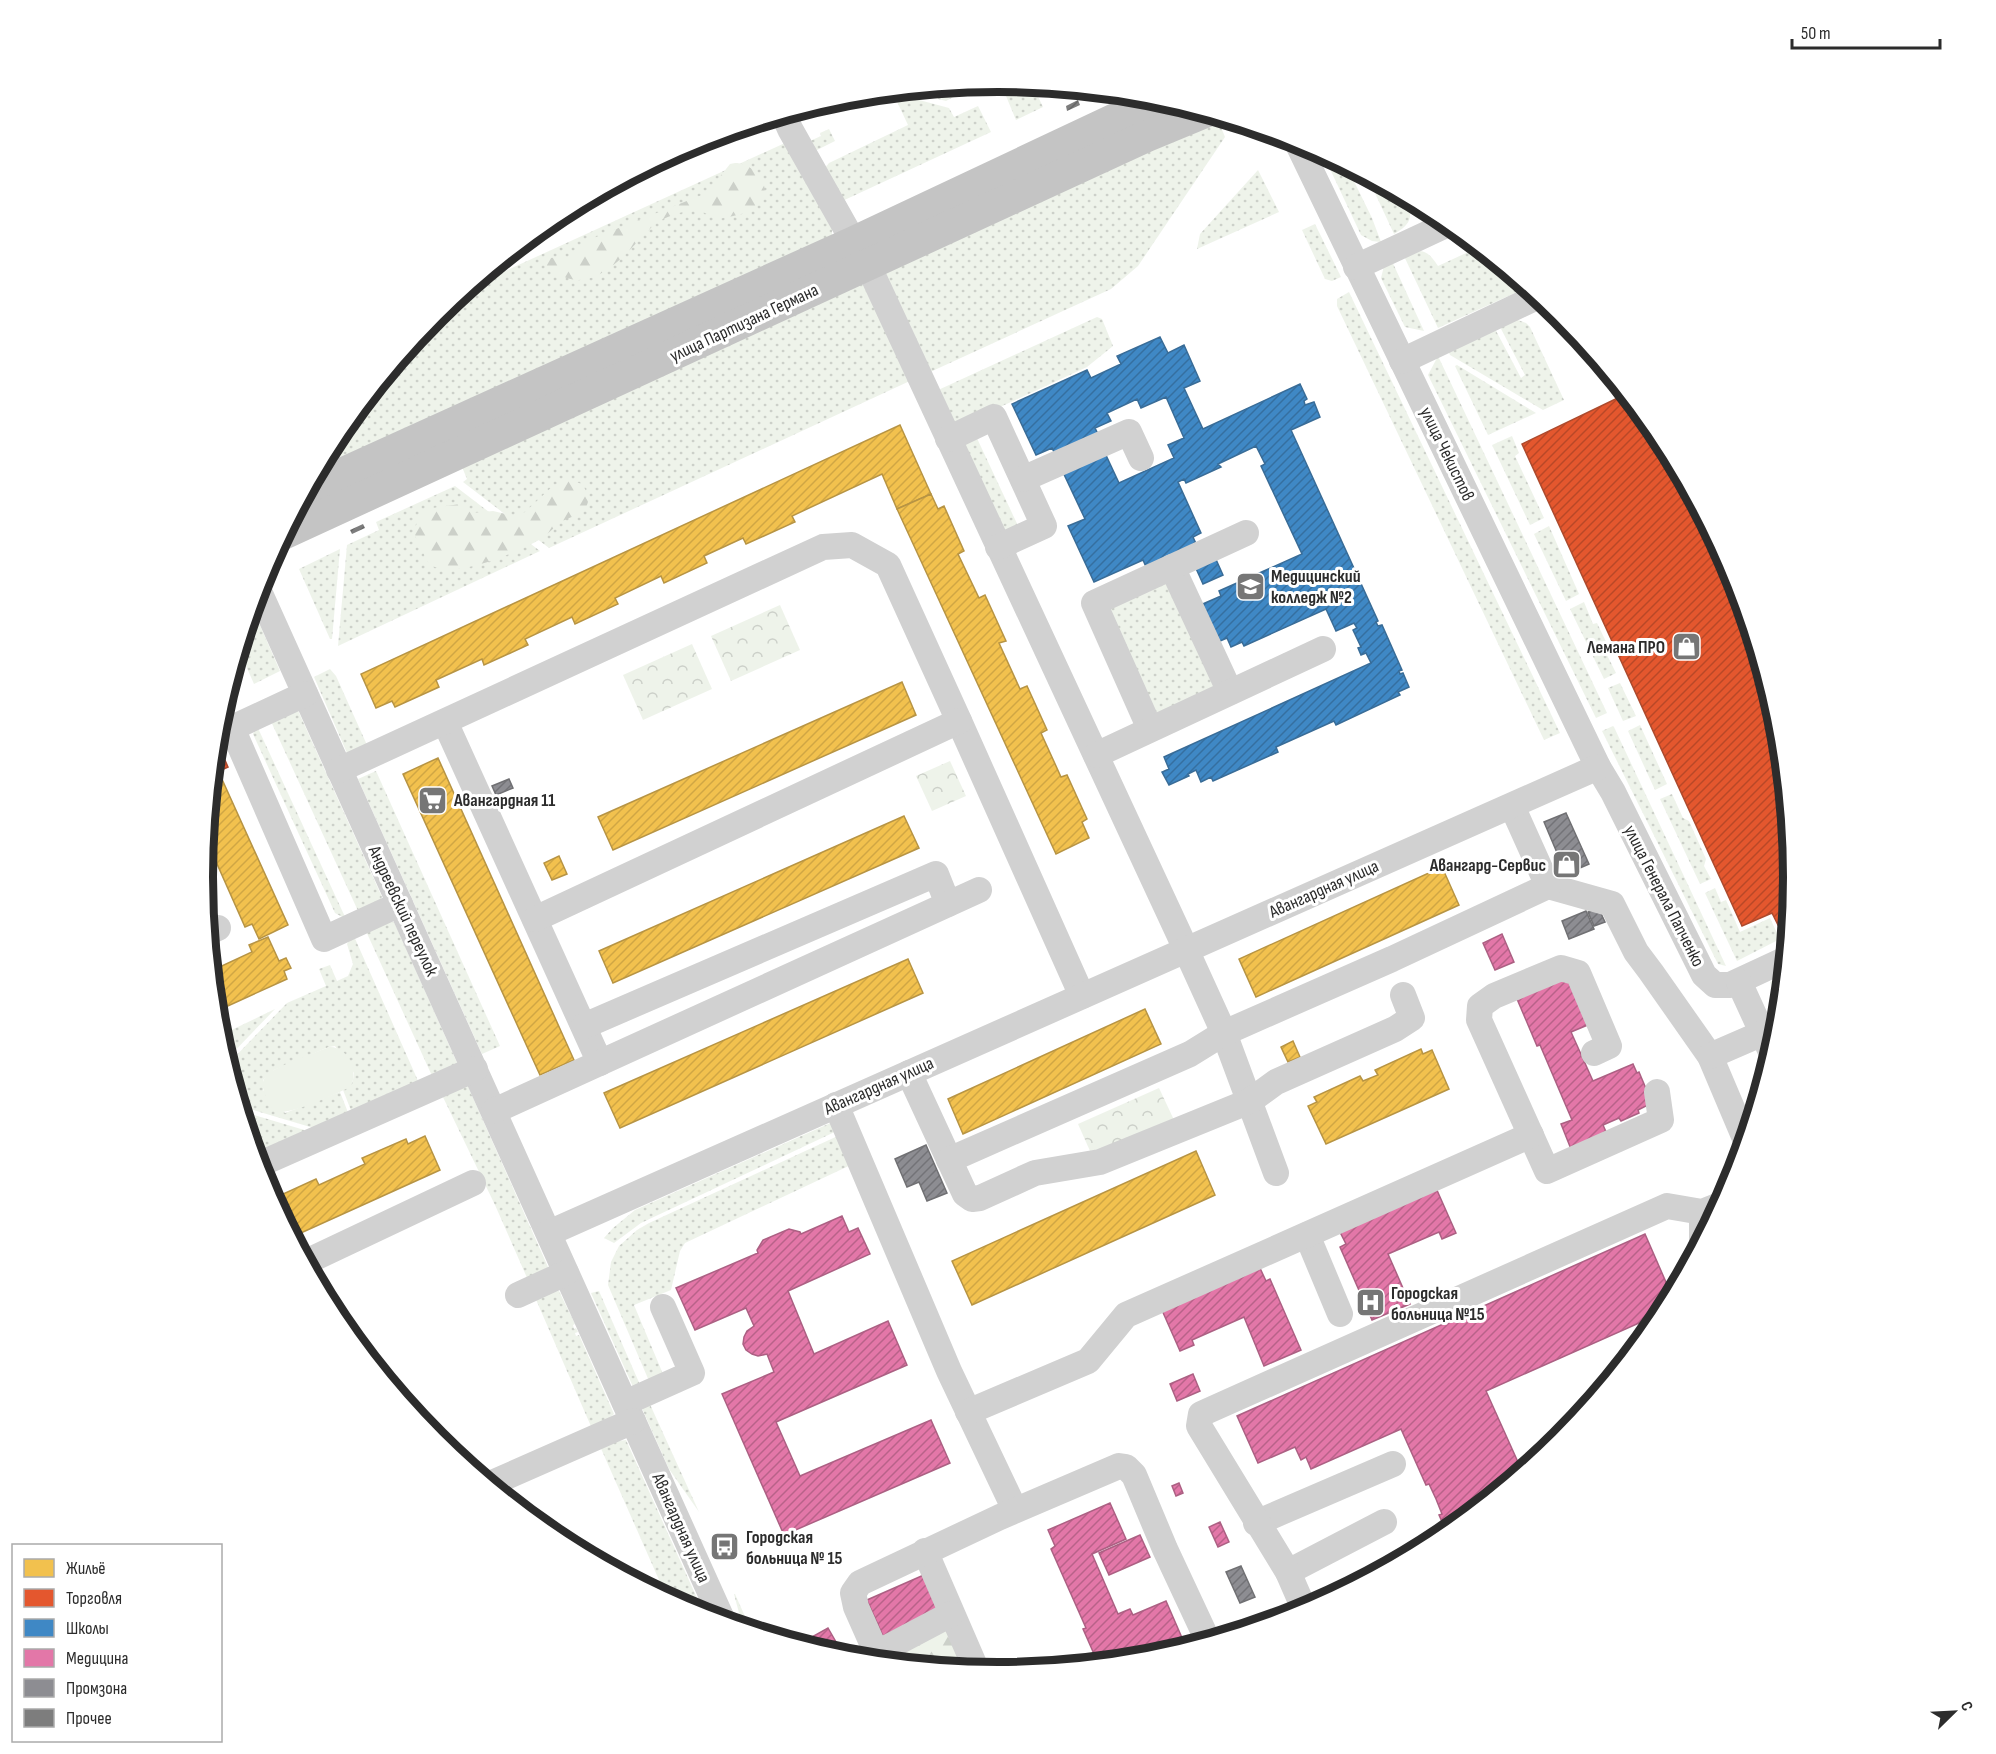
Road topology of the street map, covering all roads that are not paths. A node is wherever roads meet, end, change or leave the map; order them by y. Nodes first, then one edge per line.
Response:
1 (1145, 106) edge
2 (1194, 116) edge
3 (786, 121) edge
4 (1302, 152) edge
5 (1438, 227) edge
6 (861, 254) junction
7 (1356, 267) junction
8 (1530, 300) edge
9 (1402, 361) junction
10 (948, 439) junction
11 (1141, 458) dead end
12 (1023, 479) junction
13 (317, 485) edge
14 (295, 528) edge
15 (1246, 533) dead end
16 (998, 547) junction
17 (1172, 567) junction
18 (263, 600) edge
19 (1323, 649) dead end
20 (1230, 692) junction
21 (305, 694) junction
22 (959, 721) junction
23 (445, 722) junction
24 (1150, 729) junction
25 (1096, 755) junction
26 (1598, 767) junction
27 (339, 771) junction
28 (1512, 806) junction
29 (1548, 886) junction
30 (979, 890) dead end
31 (400, 904) junction
32 (948, 904) junction
33 (535, 919) junction
34 (1186, 951) junction
35 (1779, 963) edge
36 (1739, 982) junction
37 (1403, 995) dead end
38 (1082, 996) junction
39 (584, 1026) junction
40 (1224, 1033) junction
41 (1766, 1041) edge
42 (1765, 1044) edge
43 (1594, 1053) dead end
44 (1710, 1056) junction
45 (600, 1063) junction
46 (475, 1069) junction
47 (909, 1073) junction
48 (1657, 1092) dead end
49 (1250, 1101) junction
50 (836, 1105) junction
51 (494, 1111) junction
52 (1741, 1130) edge
53 (1531, 1135) junction
54 (949, 1160) junction
55 (266, 1161) edge
56 (1276, 1173) dead end
57 (472, 1183) dead end
58 (1710, 1208) edge
59 (549, 1233) junction
60 (1307, 1235) junction
61 (312, 1259) edge
62 (566, 1273) junction
63 (518, 1295) dead end
64 (663, 1307) dead end
65 (1340, 1314) dead end
66 (628, 1412) junction
67 (968, 1412) junction
68 (1393, 1464) dead end
69 (497, 1481) edge
70 (1015, 1510) junction
71 (1384, 1522) dead end
72 (1256, 1523) junction
73 (1165, 1550) junction
74 (925, 1551) junction
75 (1288, 1572) junction
76 (1301, 1602) edge
77 (718, 1611) edge
78 (951, 1614) junction
79 (1205, 1635) edge
80 (1190, 1638) edge
81 (871, 1652) edge
82 (881, 1653) edge
83 (973, 1662) edge

1 - 6 main road, улица Партизана Германа
2 - 6 main road, улица Партизана Германа
3 - 6 street
4 - 7 street, улица Чекистов
5 - 7 street
6 - 10 street
6 - 13 main road, улица Партизана Германа
6 - 14 main road, улица Партизана Германа
7 - 9 street, улица Чекистов
8 - 9 street
9 - 26 street, улица Чекистов
10 - 12 street
10 - 16 street
11 - 12 street
12 - 16 street
15 - 17 street
16 - 25 street
17 - 20 street
17 - 24 street
18 - 21 street, Андреевский переулок
19 - 20 street
20 - 24 street
21 - 27 street, Андреевский переулок
21 - 31 street
22 - 23 street
22 - 33 street
22 - 38 street
23 - 27 street
23 - 33 street
24 - 25 street
25 - 34 street
26 - 28 street, Авангардная улица
26 - 36 street, улица Генерала Папченко
27 - 31 street, Андреевский переулок
28 - 29 street
28 - 34 street, Авангардная улица
29 - 40 street
29 - 44 street
30 - 32 street
31 - 46 street, Андреевский переулок
32 - 39 street
32 - 45 street
33 - 39 street
34 - 38 street, Авангардная улица
34 - 40 street
35 - 36 street, улица Генерала Папченко
36 - 41 street
37 - 49 street
38 - 47 street, Авангардная улица
39 - 45 street
40 - 49 street
40 - 54 street
42 - 44 street
43 - 53 street
44 - 52 street
45 - 51 street
46 - 51 street, Андреевский переулок
46 - 55 street
47 - 50 street, Авангардная улица
47 - 54 street
48 - 53 street
49 - 54 street
49 - 56 street
50 - 59 street, Авангардная улица
50 - 67 street
51 - 59 street, Андреевский переулок
53 - 60 street
57 - 61 street
58 - 72 street
59 - 62 street, Авангардная улица
60 - 65 street
60 - 67 street
62 - 63 street
62 - 66 street, Авангардная улица
64 - 66 street
66 - 69 street
66 - 77 street, Авангардная улица
67 - 70 street
68 - 72 street
70 - 73 street
70 - 74 street
71 - 75 street
72 - 75 street
73 - 79 street
73 - 80 street
74 - 78 street
74 - 81 street
75 - 76 street
78 - 82 street
78 - 83 street

